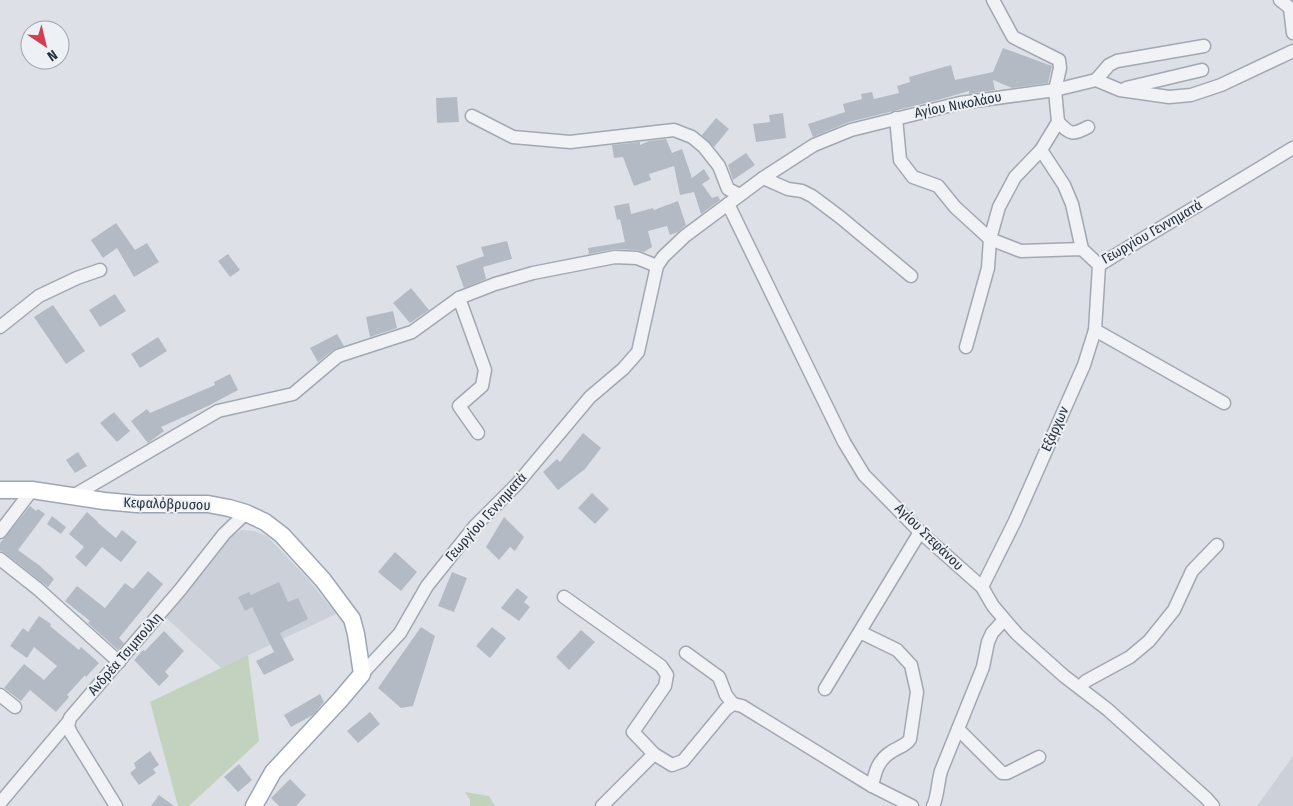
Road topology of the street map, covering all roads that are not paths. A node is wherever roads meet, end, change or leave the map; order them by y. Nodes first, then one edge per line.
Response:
1 (993, 0) edge
2 (1280, 0) edge
3 (1293, 33) edge
4 (1204, 46) dead end
5 (1293, 50) edge
6 (1202, 70) dead end
7 (1096, 80) junction
8 (1055, 90) junction
9 (1120, 90) junction
10 (472, 116) dead end
11 (896, 118) junction
12 (1058, 122) junction
13 (1088, 127) dead end
14 (1293, 148) edge
15 (1041, 150) junction
16 (763, 178) junction
17 (740, 195) junction
18 (728, 204) junction
19 (990, 239) junction
20 (1082, 250) junction
21 (1099, 264) junction
22 (657, 266) junction
23 (100, 270) dead end
24 (911, 276) dead end
25 (459, 298) junction
26 (0, 327) edge
27 (1095, 330) junction
28 (966, 347) dead end
29 (1224, 403) dead end
30 (478, 433) dead end
31 (0, 490) edge
32 (32, 490) junction
33 (73, 496) junction
34 (246, 513) junction
35 (0, 532) edge
36 (920, 532) junction
37 (1218, 545) dead end
38 (0, 559) edge
39 (982, 587) junction
40 (564, 597) dead end
41 (1004, 620) junction
42 (860, 632) junction
43 (686, 653) dead end
44 (119, 662) junction
45 (362, 674) junction
46 (1080, 687) junction
47 (825, 689) dead end
48 (0, 695) edge
49 (732, 704) junction
50 (15, 707) dead end
51 (69, 721) junction
52 (958, 729) junction
53 (654, 754) junction
54 (1039, 757) dead end
55 (872, 786) junction
56 (0, 803) edge
57 (936, 805) edge
58 (116, 806) edge
59 (254, 806) edge
60 (602, 806) edge
61 (912, 806) edge
62 (1213, 806) edge

1 - 8 street
2 - 3 street
4 - 7 street
5 - 9 street
6 - 9 street
7 - 8 street, Αγίου Νικολάου
7 - 9 street
8 - 11 street, Αγίου Νικολάου
8 - 12 street
10 - 17 street
11 - 16 street, Αγίου Νικολάου
11 - 19 street, Γεωργίου Γεννηματά
12 - 13 street
12 - 15 street
14 - 21 street, Γεωργίου Γεννηματά
15 - 19 street
15 - 20 street
16 - 17 street, Αγίου Νικολάου
16 - 24 street
17 - 18 street, Αγίου Νικολάου
18 - 22 street, Αγίου Νικολάου
18 - 36 street, Αγίου Στεφάνου
19 - 20 street, Γεωργίου Γεννηματά
19 - 28 street
20 - 21 street, Γεωργίου Γεννηματά
21 - 27 street, Εξάρχων
22 - 25 street
22 - 45 street, Γεωργίου Γεννηματά
23 - 26 street
25 - 30 street
25 - 33 street
27 - 29 street
27 - 39 street, Εξάρχων
31 - 32 main road, Κεφαλόβρυσου
32 - 33 main road, Κεφαλόβρυσου
32 - 35 street
33 - 34 main road, Κεφαλόβρυσου
34 - 44 street, Ανδρέα Τσιμπούλη
34 - 45 main road, Κεφαλόβρυσου
36 - 39 street, Αγίου Στεφάνου
36 - 42 street
37 - 46 street
38 - 44 street
39 - 41 street, Αγίου Στεφάνου
40 - 53 street
41 - 46 street, Αγίου Στεφάνου
41 - 52 street
42 - 47 street
42 - 55 street
43 - 49 street
44 - 51 street, Ανδρέα Τσιμπούλη
45 - 59 main road, Γεωργίου Γεννηματά
46 - 62 street, Αγίου Στεφάνου
48 - 50 street
49 - 53 street
49 - 55 street
51 - 56 street, Ανδρέα Τσιμπούλη
51 - 58 street
52 - 54 street
52 - 57 street
53 - 60 street
55 - 61 street

